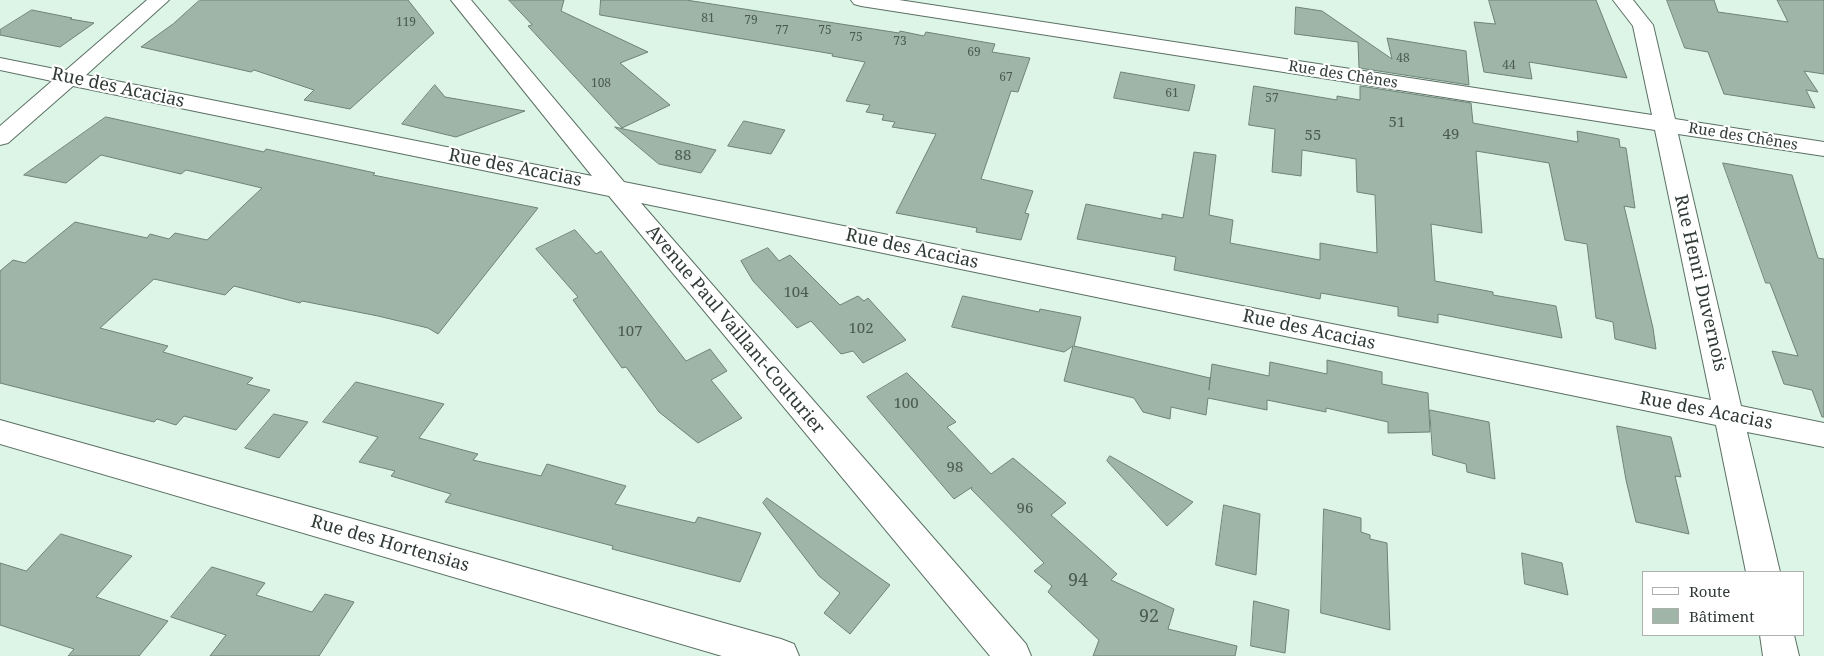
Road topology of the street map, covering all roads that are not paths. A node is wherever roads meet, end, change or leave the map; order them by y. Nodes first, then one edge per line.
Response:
1 (159, 0) edge
2 (461, 0) edge
3 (861, 0) edge
4 (1623, 0) edge
5 (0, 64) edge
6 (70, 78) junction
7 (1665, 125) junction
8 (0, 138) edge
9 (1824, 149) edge
10 (615, 188) junction
11 (1730, 416) junction
12 (0, 432) edge
13 (1824, 435) edge
14 (1763, 571) edge
15 (1777, 636) edge
16 (781, 656) edge
17 (1013, 656) edge
18 (1781, 656) edge

1 - 6 street
2 - 10 street, Avenue Paul Vaillant-Couturier
3 - 7 street, Rue des Chênes
4 - 7 street, Rue Henri Duvernois
5 - 6 street, Rue des Acacias
6 - 8 street
6 - 10 street, Rue des Acacias
7 - 9 street, Rue des Chênes
7 - 11 street, Rue Henri Duvernois
10 - 11 street, Rue des Acacias
10 - 17 street, Avenue Paul Vaillant-Couturier
11 - 13 street, Rue des Acacias
11 - 14 street, Rue Henri Duvernois
12 - 16 street, Rue des Hortensias
15 - 18 street

